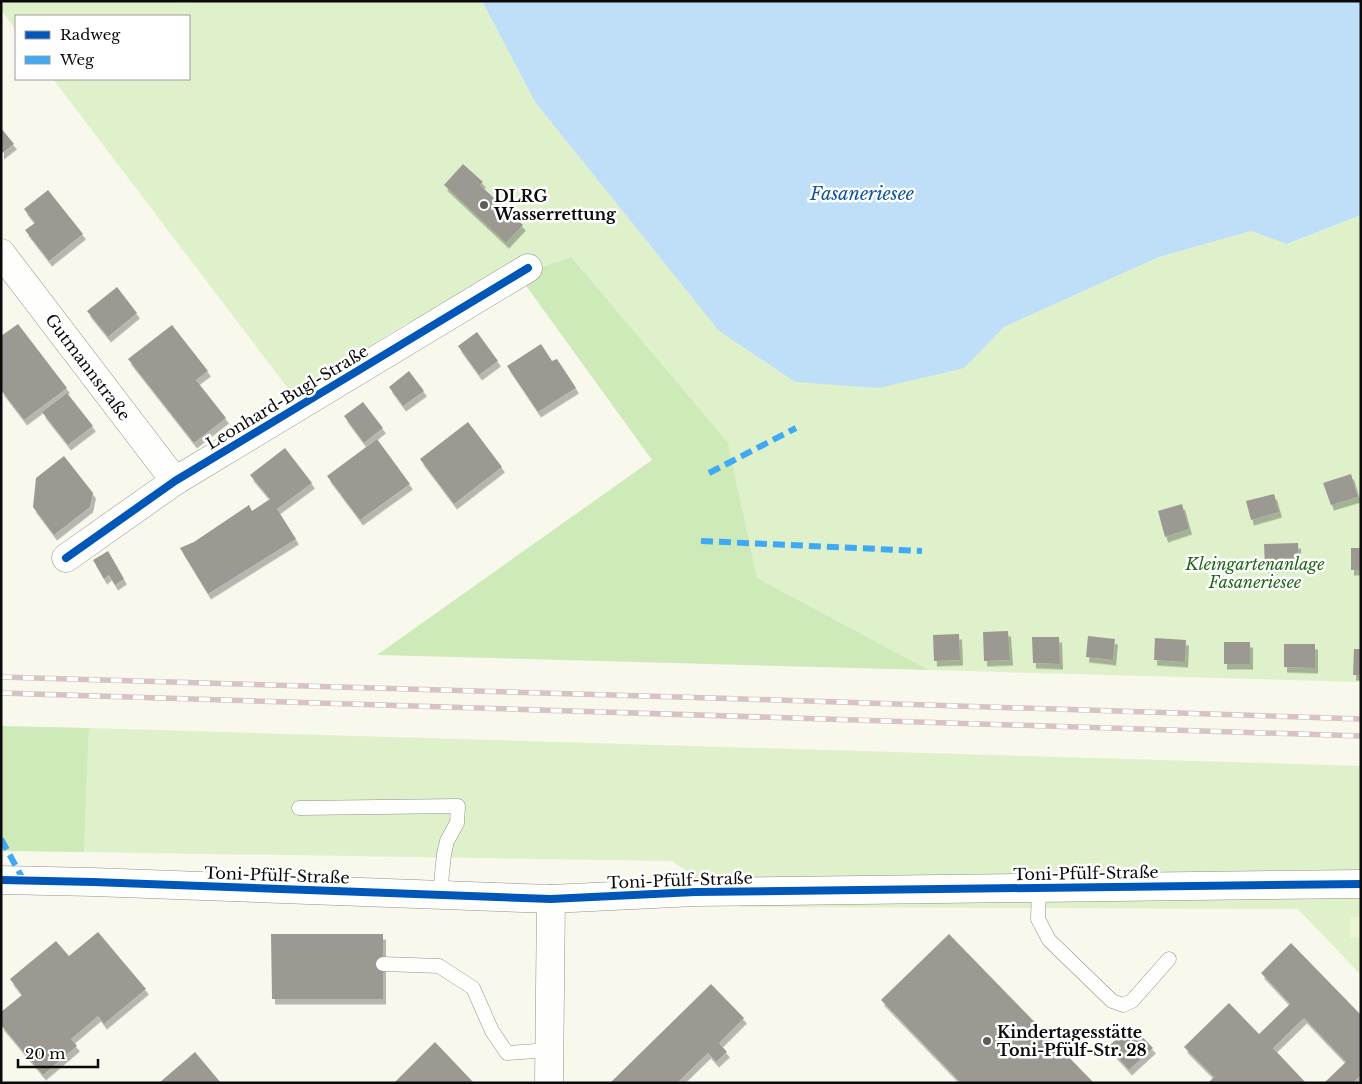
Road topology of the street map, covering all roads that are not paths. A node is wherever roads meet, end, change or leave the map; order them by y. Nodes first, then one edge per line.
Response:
1 (1, 253) edge
2 (528, 268) dead end
3 (174, 481) junction
4 (66, 558) dead end
5 (299, 808) dead end
6 (1, 880) edge
7 (1361, 884) edge
8 (1039, 888) junction
9 (440, 894) junction
10 (551, 899) junction
11 (1169, 958) dead end
12 (383, 964) dead end
13 (548, 1050) junction
14 (549, 1083) edge

1 - 3 street, Gutmannstraße
2 - 3 street, Leonhard-Bugl-Straße
3 - 4 street, Leonhard-Bugl-Straße
5 - 9 lane
6 - 9 street, Toni-Pfülf-Straße
7 - 8 street, Toni-Pfülf-Straße
8 - 10 street, Toni-Pfülf-Straße
8 - 11 lane
9 - 10 street, Toni-Pfülf-Straße
10 - 13 street
12 - 13 lane
13 - 14 street

